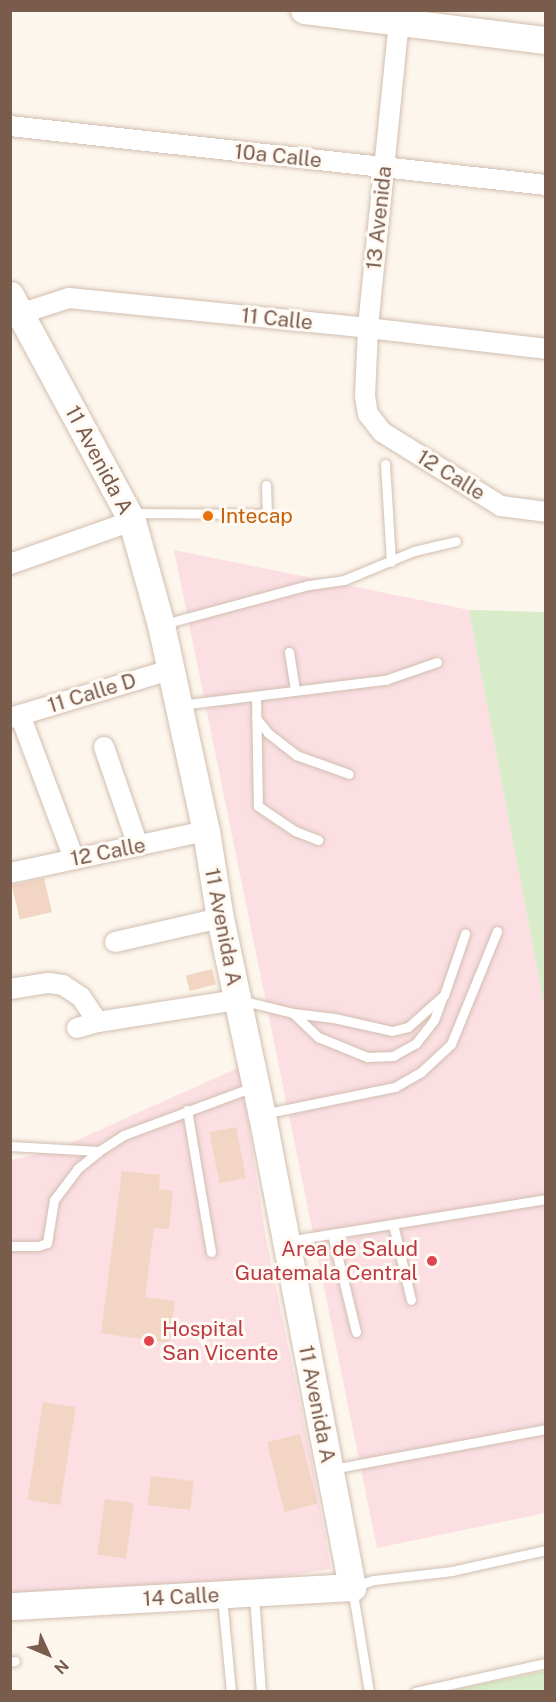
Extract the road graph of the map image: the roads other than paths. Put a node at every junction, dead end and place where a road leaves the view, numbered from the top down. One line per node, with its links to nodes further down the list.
1 (304, 10): 2 (street)
2 (399, 21): 3 (street); 5 (street, 13 Avenida)
3 (546, 40)
4 (10, 126): 5 (street, 10a Calle)
5 (384, 168): 6 (street, 10a Calle); 8 (street, 13 Avenida)
6 (546, 185)
7 (14, 308): 8 (street, 11 Calle); 14 (street, 11 Avenida A)
8 (368, 328): 9 (street, 11 Calle); 10 (street, 13 Avenida)
9 (546, 349)
10 (368, 414): 13 (street, 12 Calle)
11 (385, 464): 16 (lane)
12 (266, 485): 14 (lane)
13 (546, 512)
14 (130, 517): 17 (street); 18 (street, 11 Avenida A)
15 (456, 541): 16 (lane)
16 (391, 562): 18 (lane)
17 (11, 564)
18 (161, 625): 21 (street, 11 Avenida A)
19 (289, 652): 22 (lane)
20 (437, 662): 22 (lane)
21 (173, 669): 24 (street, 11 Avenida A); 25 (street, 11 Calle D)
22 (295, 689): 23 (lane)
23 (256, 696): 24 (lane); 26 (lane)
24 (180, 705): 29 (street, 11 Avenida A)
25 (15, 716): 32 (street)
26 (256, 718): 28 (lane); 30 (lane)
27 (104, 747): 31 (street)
28 (349, 774)
29 (206, 831): 31 (street, 12 Calle); 34 (street, 11 Avenida A)
30 (318, 840)
31 (138, 846): 32 (street, 12 Calle)
32 (74, 859): 33 (street, 12 Calle)
33 (10, 873)
34 (220, 918): 37 (street); 40 (street, 11 Avenida A)
35 (497, 931): 46 (lane)
36 (465, 934): 39 (lane)
37 (115, 942)
38 (10, 989): 42 (street)
39 (444, 994): 41 (lane); 41 (lane)
40 (237, 1000): 41 (lane); 42 (street); 44 (street, 11 Avenida A)
41 (293, 1013)
42 (98, 1022): 43 (street)
43 (77, 1028)
44 (256, 1086): 45 (lane); 46 (street, 11 Avenida A)
45 (188, 1110): 48 (lane); 54 (lane)
46 (262, 1115): 52 (street, 11 Avenida A)
47 (10, 1146): 48 (lane)
48 (99, 1151): 53 (lane)
49 (546, 1199): 50 (lane)
50 (393, 1224): 51 (lane); 55 (lane)
51 (332, 1234): 52 (lane); 56 (lane)
52 (286, 1241): 58 (street, 11 Avenida A)
53 (10, 1246)
54 (211, 1252)
55 (411, 1300)
56 (356, 1332)
57 (546, 1429): 58 (lane)
58 (329, 1469): 60 (street, 11 Avenida A)
59 (546, 1550): 60 (lane)
60 (352, 1587): 61 (street, 14 Calle); 67 (lane)
61 (254, 1593): 62 (street, 14 Calle); 66 (lane)
62 (221, 1595): 63 (street, 14 Calle); 65 (lane)
63 (10, 1605)
64 (546, 1663): 68 (lane)
65 (231, 1692)
66 (261, 1692)
67 (369, 1692)
68 (415, 1692)

